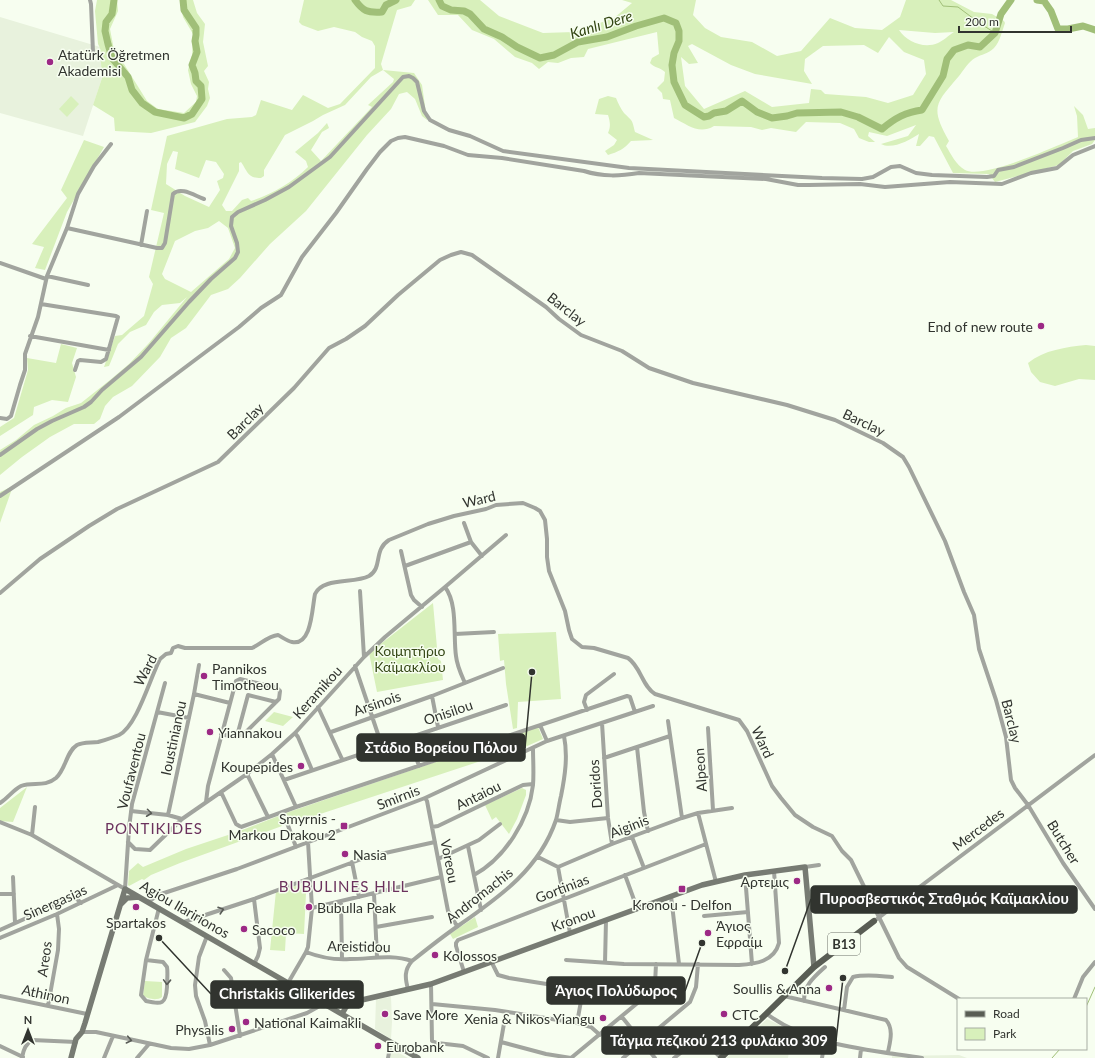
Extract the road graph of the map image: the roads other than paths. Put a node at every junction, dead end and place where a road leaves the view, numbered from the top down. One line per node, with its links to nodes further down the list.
1 (90, 0): 2 (street)
2 (93, 52)
3 (1095, 138): 18 (street)
4 (111, 144): 8 (street)
5 (1095, 146): 19 (street)
6 (204, 199): 9 (street)
7 (147, 211): 9 (street)
8 (67, 228): 9 (street); 11 (street)
9 (141, 245)
10 (0, 263): 11 (street)
11 (46, 277): 12 (street); 13 (street)
12 (88, 285)
13 (41, 304): 14 (street); 15 (street)
14 (30, 336): 15 (street); 17 (street)
15 (109, 350): 16 (street)
16 (75, 370)
17 (0, 418)
18 (0, 455)
19 (0, 496)
20 (464, 523): 22 (street)
21 (506, 535): 24 (street, Keramikou)
22 (471, 542): 24 (street); 25 (street)
23 (401, 550): 25 (street)
24 (482, 556): 26 (street, Keramikou)
25 (405, 566): 29 (street)
26 (445, 588): 29 (street, Keramikou); 31 (street)
27 (360, 591): 32 (street)
28 (0, 593): 80 (street, Barclay)
29 (422, 606): 32 (street, Keramikou)
30 (494, 632): 31 (street)
31 (455, 634): 38 (street)
32 (364, 656): 34 (street, Keramikou)
33 (199, 665): 39 (street, Ioustinianou)
34 (355, 666): 45 (street, Keramikou); 49 (street)
35 (503, 668): 38 (street, Arsinois)
36 (614, 674): 46 (street)
37 (165, 683): 47 (street, Voufaventou)
38 (465, 683): 40 (street, Arsinois)
39 (194, 694): 42 (street); 50 (street, Ioustinianou)
40 (432, 696): 49 (street, Arsinois); 54 (street)
41 (276, 702): 42 (street); 59 (street); 59 (street)
42 (230, 703): 58 (street)
43 (506, 705): 54 (street, Onisilou)
44 (653, 706): 48 (street, Smirnis)
45 (318, 707): 56 (street); 57 (street, Keramikou)
46 (587, 710): 48 (street); 53 (street)
47 (157, 712): 50 (street); 85 (street, Voufaventou)
48 (635, 712): 52 (street, Smirnis)
49 (372, 717): 56 (street, Arsinois); 64 (street)
50 (189, 718): 88 (street, Ioustinianou)
51 (668, 721): 61 (street)
52 (602, 723): 60 (street, Smirnis); 69 (street, Doridos)
53 (540, 725): 63 (street); 71 (street)
54 (438, 727): 62 (street, Onisilou)
55 (708, 728): 84 (street, Alpeon)
56 (330, 732): 70 (street)
57 (295, 733): 67 (street, Keramikou); 72 (street)
58 (221, 734): 59 (street); 78 (street)
59 (237, 736)
60 (564, 736): 63 (street, Smirnis); 93 (street, Andromachis)
61 (670, 736): 65 (street); 91 (street)
62 (410, 737): 64 (street, Onisilou); 71 (street)
63 (547, 741): 66 (street, Smirnis)
64 (382, 746): 70 (street, Onisilou)
65 (637, 747): 69 (street); 97 (street)
66 (533, 748): 75 (street); 77 (street, Smirnis)
67 (272, 754): 73 (street, Keramikou); 74 (street)
68 (1095, 755): 80 (street, Mercedes)
69 (604, 758): 90 (street, Doridos)
70 (342, 759): 72 (street, Onisilou)
71 (419, 766): 82 (street)
72 (312, 770): 74 (street, Onisilou)
73 (247, 774): 76 (street, Keramikou); 89 (street)
74 (284, 780): 82 (street)
75 (533, 784): 96 (street, Antaiou); 117 (street)
76 (221, 792): 78 (street, Keramikou); 89 (street)
77 (425, 798): 96 (street, Voreou); 101 (street, Smirnis)
78 (206, 802): 92 (street, Keramikou)
79 (0, 803): 150 (street, Ward)
80 (1028, 805): 141 (street, Butcher); 150 (street, Mercedes)
81 (35, 807): 98 (street)
82 (296, 807): 86 (street)
83 (732, 808): 84 (street, Aiginis)
84 (713, 810): 87 (street, Aiginis)
85 (131, 811): 88 (street, one-way to 88); 100 (street, Voufaventou)
86 (284, 812): 89 (street); 106 (street)
87 (698, 813): 91 (street, Aiginis); 104 (street)
88 (168, 816): 92 (street)
89 (268, 817)
90 (608, 818): 93 (street); 103 (street, Doridos)
91 (682, 818): 97 (street, Aiginis)
92 (182, 819): 107 (street, Keramikou)
93 (556, 820): 109 (street, Andromachis)
94 (0, 822): 98 (street, Agiou Ilaririonos)
95 (500, 824): 105 (street)
96 (432, 827): 102 (street, Voreou)
97 (648, 831): 99 (street, Aiginis)
98 (32, 835): 124 (street, Agiou Ilaririonos)
99 (632, 837): 103 (street, Aiginis); 115 (street)
100 (128, 842): 107 (street); 108 (street, Voufaventou)
101 (308, 842): 106 (street, Smirnis); 121 (street)
102 (435, 842): 110 (street, Voreou); 111 (street)
103 (612, 844): 113 (street, Aiginis)
104 (706, 844): 115 (street, Gortinias); 123 (street)
105 (468, 846): 110 (street); 117 (street)
106 (296, 847): 134 (street, Smirnis)
107 (137, 850): 108 (street, Keramikou)
108 (127, 856): 125 (street, Voufaventou)
109 (538, 856): 113 (street); 142 (street, Andromachis)
110 (438, 859): 122 (street, Voreou)
111 (352, 862): 121 (street); 131 (street)
112 (820, 865): 114 (street, Kronou)
113 (558, 867): 133 (street)
114 (805, 867): 116 (street, Kronou); 173 (street)
115 (644, 868): 118 (street, Gortinias)
116 (774, 871): 119 (street, Kronou); 172 (street)
117 (474, 875): 142 (street)
118 (625, 875): 133 (street, Gortinias); 140 (street)
119 (745, 875): 123 (street, Kronou); 144 (street)
120 (13, 877): 127 (street)
121 (311, 877): 132 (street); 139 (street)
122 (441, 877): 128 (street); 153 (street, Voreou)
123 (716, 882): 130 (street, Kronou)
124 (118, 884): 125 (street, Agiou Ilaririonos); 136 (street, Sinergasias)
125 (125, 889): 129 (street, Agiou Ilaririonos); 137 (street)
126 (0, 894): 127 (street)
127 (14, 894): 152 (street)
128 (374, 894): 131 (street); 154 (street)
129 (140, 896): 134 (street, Agiou Ilaririonos); 137 (street)
130 (671, 896): 140 (street, Kronou); 170 (street)
131 (359, 897): 135 (street)
132 (254, 899): 151 (street, one-way to 132); 168 (street)
133 (564, 899): 156 (street); 176 (street, Gortinias)
134 (148, 902): 138 (street, Agiou Ilaririonos)
135 (342, 902): 139 (street); 161 (street)
136 (81, 903): 143 (street); 145 (street, Sinergasias)
137 (120, 904): 193 (street)
138 (159, 908): 151 (street, Agiou Ilaririonos); 162 (street)
139 (312, 908): 159 (street)
140 (637, 908): 149 (street, Kronou)
141 (1095, 909)
142 (481, 910): 153 (street, Andromachis)
143 (40, 912): 148 (street); 152 (street)
144 (748, 912): 146 (street); 172 (street)
145 (57, 914): 148 (street, Sinergasias); 190 (street, Areos)
146 (704, 916)
147 (432, 917): 154 (street)
148 (46, 918): 158 (street, Sinergasias)
149 (606, 920): 156 (street, Kronou); 165 (street)
150 (876, 920): 173 (main road, B13); 185 (street)
151 (184, 922): 157 (street, Agiou Ilaririonos)
152 (16, 923): 155 (street)
153 (457, 926): 164 (street, Andromachis)
154 (376, 927): 160 (street)
155 (0, 930)
156 (570, 933): 167 (street, Kronou)
157 (208, 936): 168 (street, Agiou Ilaririonos); 208 (street)
158 (0, 938)
159 (306, 952): 161 (street, Areistidou); 178 (street)
160 (377, 957): 161 (street, Areistidou); 164 (street, Areistidou)
161 (342, 959)
162 (146, 960): 162 (street, one-way to 162)
163 (566, 960): 165 (street)
164 (412, 961): 181 (street)
165 (605, 962): 169 (street)
166 (1095, 962): 186 (street)
167 (492, 963): 176 (street, Kronou); 182 (street)
168 (254, 964): 178 (street, Agiou Ilaririonos)
169 (656, 964): 170 (street); 196 (street)
170 (678, 964): 171 (street)
171 (698, 964): 172 (street); 206 (street)
172 (752, 964)
173 (814, 967): 184 (main road, B13)
174 (826, 967): 187 (street)
175 (224, 970): 201 (street)
176 (464, 972): 179 (street, Kronou)
177 (892, 977): 191 (street)
178 (288, 983): 188 (street, Agiou Ilaririonos)
179 (431, 984): 181 (street, Kronou); 189 (street)
180 (616, 988): 182 (street)
181 (408, 989): 194 (street, Kronou)
182 (583, 990): 197 (street)
183 (0, 996): 190 (street, Athinon)
184 (784, 996): 187 (street); 195 (main road, B13)
185 (957, 998)
186 (1074, 998)
187 (804, 1001): 191 (street)
188 (323, 1003): 194 (street, Agiou Ilaririonos); 201 (street)
189 (432, 1004): 192 (street); 218 (street)
190 (48, 1006): 193 (street, Athinon)
191 (844, 1010): 211 (street)
192 (506, 1012): 197 (street); 205 (street)
193 (87, 1014): 198 (street)
194 (342, 1014): 204 (street, Agiou Ilaririonos)
195 (767, 1014): 202 (street); 224 (main road, B13)
196 (622, 1017): 199 (street); 206 (street)
197 (576, 1023): 199 (street)
198 (82, 1032): 200 (street); 203 (street)
199 (600, 1035): 220 (street)
200 (113, 1036): 207 (street, one-way to 207); 214 (street)
201 (240, 1036): 208 (street)
202 (825, 1040): 210 (street); 225 (street)
203 (76, 1042): 212 (street); 213 (street)
204 (391, 1042): 216 (street); 217 (street, Agiou Ilaririonos)
205 (501, 1042): 219 (street); 220 (street)
206 (642, 1042): 221 (street); 222 (street)
207 (149, 1044): 208 (street); 215 (street)
208 (210, 1045)
209 (0, 1046): 212 (street)
210 (861, 1049): 211 (street); 226 (street)
211 (888, 1052): 227 (street)
212 (23, 1058)
213 (71, 1058)
214 (104, 1058)
215 (137, 1058)
216 (388, 1058)
217 (418, 1058)
218 (488, 1058)
219 (498, 1058)
220 (571, 1058)
221 (623, 1058)
222 (655, 1058)
223 (674, 1058): 224 (street)
224 (721, 1058)
225 (822, 1058)
226 (860, 1058)
227 (922, 1058)

